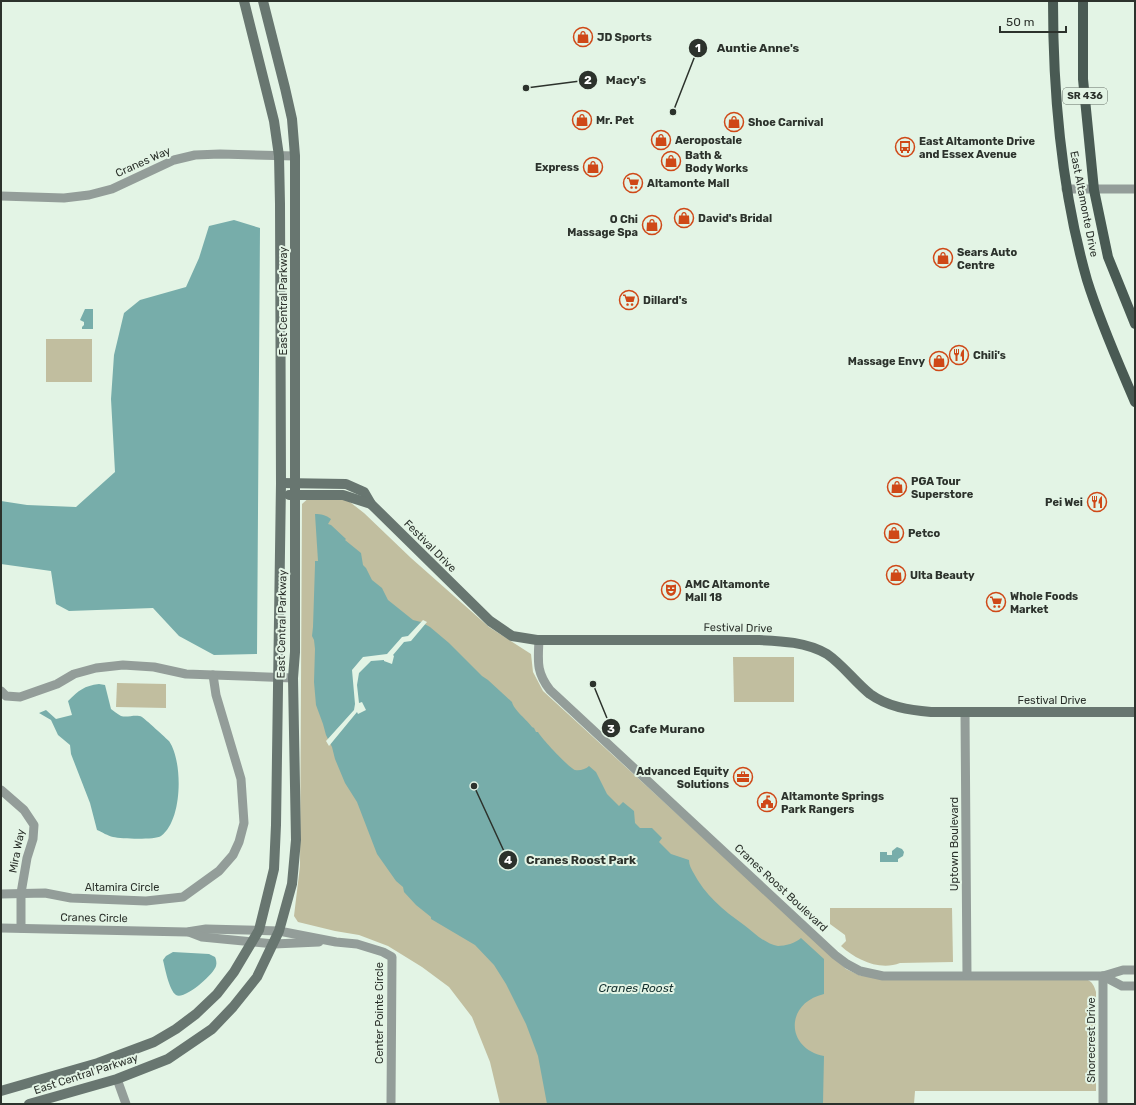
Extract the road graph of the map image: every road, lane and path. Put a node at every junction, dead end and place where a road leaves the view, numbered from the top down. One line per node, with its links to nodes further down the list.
1 (244, 1): 5 (main road, East Central Parkway)
2 (263, 1): 6 (main road, East Central Parkway)
3 (1053, 1): 7 (main road, East Altamonte Drive / SR 436)
4 (1083, 1): 9 (main road, SR 436)
5 (279, 156): 6 (street, Cranes Way); 10 (street, Cranes Way); 13 (main road, East Central Parkway)
6 (295, 156): 14 (main road, East Central Parkway)
7 (1066, 189): 9 (street); 12 (main road, East Altamonte Drive / SR 436)
8 (1135, 189): 9 (street)
9 (1094, 190): 11 (main road, East Altamonte Drive / SR 436)
10 (1, 196)
11 (1135, 324)
12 (1135, 402)
13 (280, 483): 14 (main road, Festival Drive); 15 (main road, East Central Parkway)
14 (295, 483): 16 (main road, East Central Parkway); 17 (main road, Festival Drive)
15 (280, 495): 16 (main road, Festival Drive); 20 (main road, East Central Parkway)
16 (295, 495): 17 (main road, Festival Drive); 21 (main road, East Central Parkway)
17 (371, 504): 18 (main road, Festival Drive)
18 (539, 640): 23 (main road, Festival Drive); 37 (street, Cranes Roost Boulevard)
19 (213, 675): 20 (street); 22 (street); 26 (street, Altamira Circle)
20 (278, 677): 21 (street); 30 (main road, East Central Parkway)
21 (293, 678): 31 (main road, East Central Parkway)
22 (1, 691)
23 (965, 712): 24 (main road, Festival Drive); 37 (street, Uptown Boulevard)
24 (1135, 712)
25 (1, 790): 26 (street, Mira Way)
26 (21, 893): 27 (street, Altamira Circle); 29 (street, Mira Way)
27 (1, 894)
28 (1, 928): 29 (street, Cranes Circle)
29 (22, 928): 32 (street, Cranes Circle)
30 (259, 930): 31 (street, Cranes Circle); 32 (street, Cranes Circle); 33 (main road, East Central Parkway)
31 (279, 931): 34 (street, Center Pointe Circle); 35 (main road, East Central Parkway)
32 (187, 932): 33 (street, Cranes Circle)
33 (252, 942): 35 (street, Cranes Circle); 41 (main road, East Central Parkway)
34 (336, 942): 35 (street, Center Pointe Circle); 44 (street, Center Pointe Circle)
35 (274, 944): 40 (main road, East Central Parkway)
36 (1135, 970): 38 (street, Cranes Roost Boulevard)
37 (967, 975): 38 (street, Cranes Roost Boulevard)
38 (1103, 976): 39 (street, Cranes Roost Boulevard); 45 (street, Shorecrest Drive)
39 (1135, 986)
40 (116, 1079): 42 (main road, East Central Parkway); 43 (street)
41 (1, 1091)
42 (29, 1104)
43 (126, 1104)
44 (391, 1104)
45 (1103, 1104)

